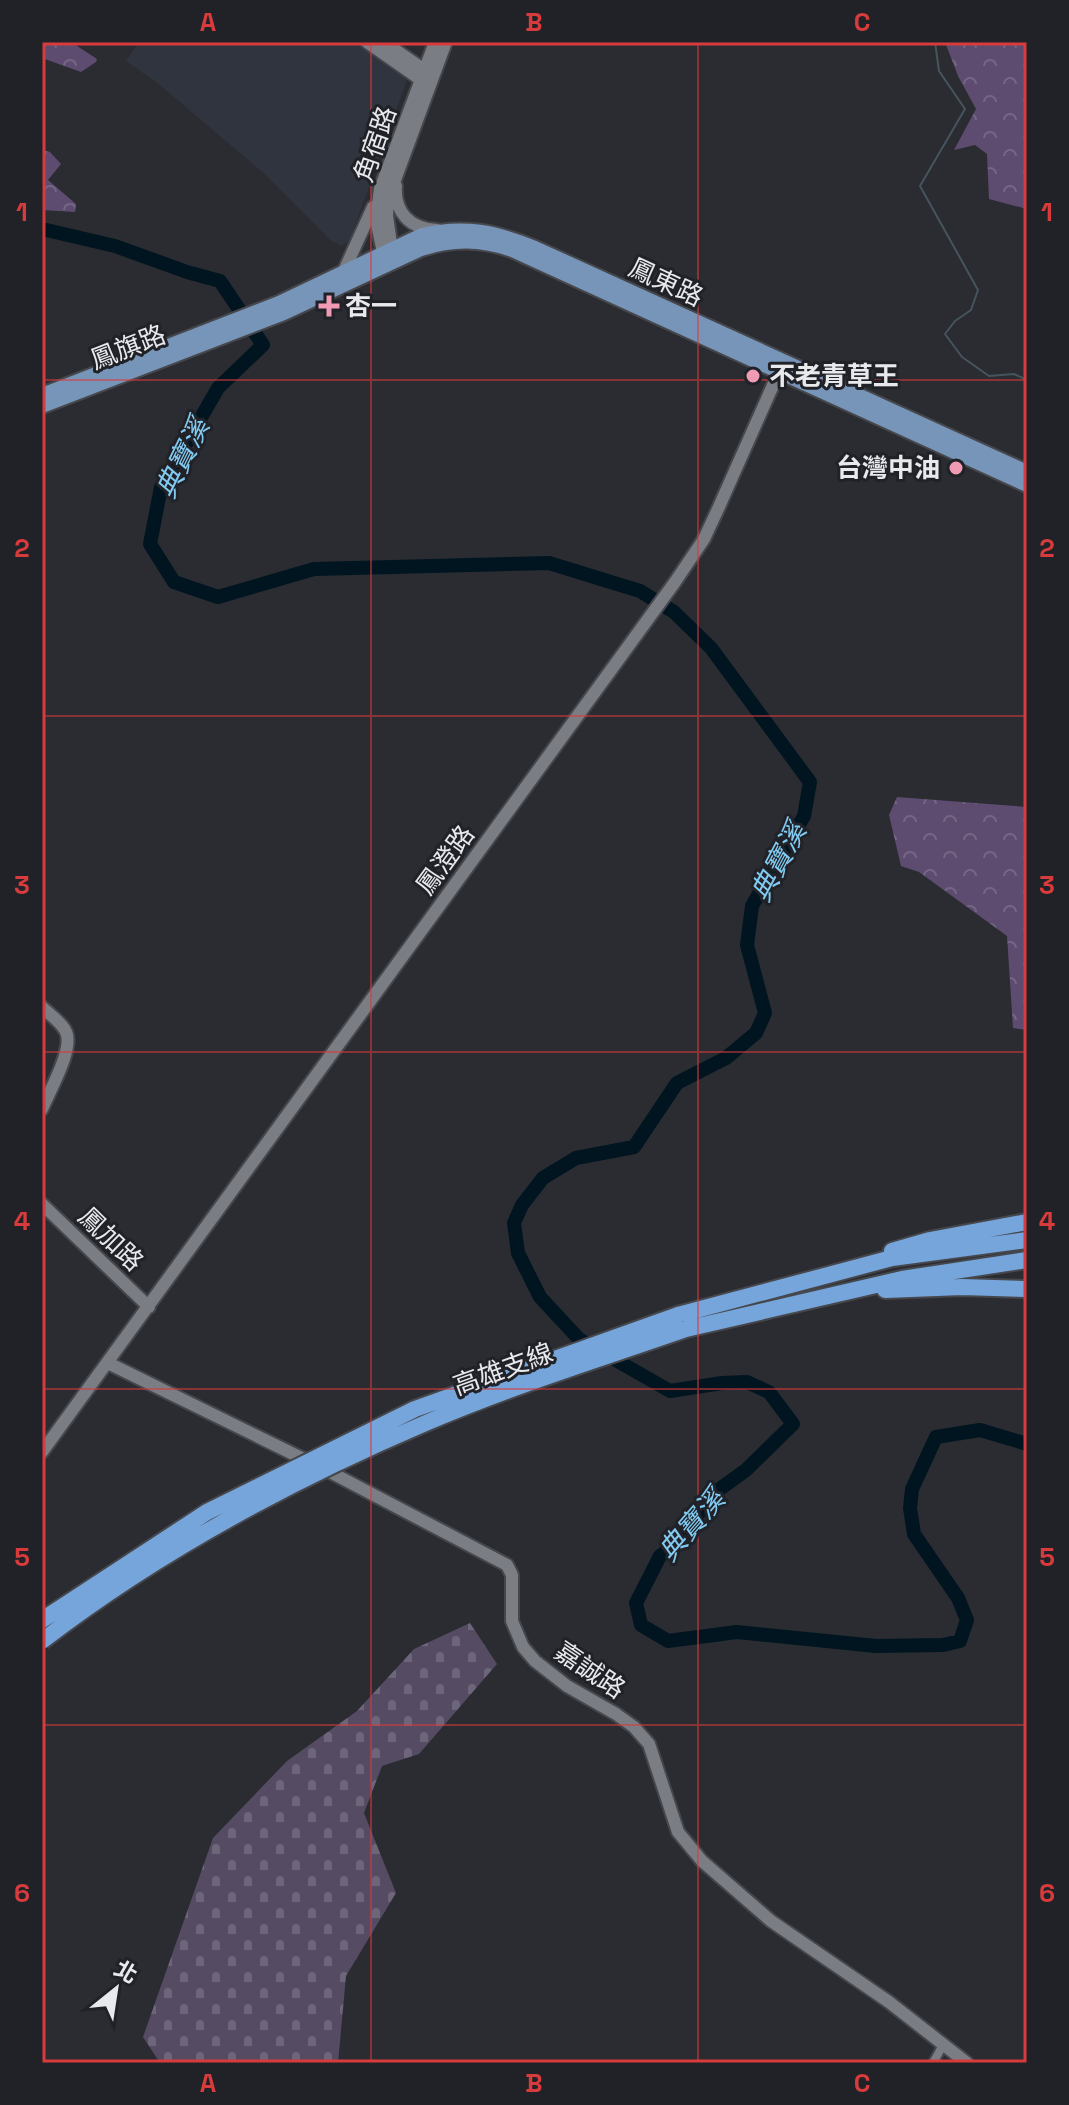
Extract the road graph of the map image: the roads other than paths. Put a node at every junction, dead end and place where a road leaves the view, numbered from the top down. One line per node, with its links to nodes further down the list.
1 (367, 42): 5 (street)
2 (384, 42): 5 (street)
3 (435, 42): 5 (street, 角宿路)
4 (446, 42): 5 (street, 角宿路)
5 (427, 78): 6 (street, 角宿路); 7 (street, 角宿路)
6 (398, 170): 8 (street); 9 (street, 角宿路)
7 (380, 189): 9 (street, 角宿路); 10 (street)
8 (442, 230): 9 (main road, 鳳東路); 13 (main road, 鳳東路)
9 (389, 257): 10 (main road, 鳳東路); 11 (main road, 鳳東路); 13 (main road, 鳳東路)
10 (343, 273): 11 (main road, 鳳東路)
11 (281, 308): 12 (main road)
12 (230, 328): 14 (main road, 鳳旗路); 15 (main road, 鳳旗路)
13 (781, 367): 16 (main road, 鳳東路); 28 (street, 鳳澄路)
14 (42, 395)
15 (42, 406)
16 (995, 464): 17 (main road, 鳳東路); 18 (main road, 鳳東路)
17 (1027, 472)
18 (1027, 485)
19 (42, 1007): 20 (street)
20 (42, 1109)
21 (42, 1204): 28 (street, 鳳加路)
22 (1027, 1222): 27 (highway)
23 (1027, 1240): 27 (highway, 高雄支線)
24 (1027, 1260): 26 (highway, 高雄支線)
25 (1027, 1289): 26 (highway)
26 (843, 1292): 29 (highway, 高雄支線)
27 (753, 1295): 29 (highway, 高雄支線)
28 (149, 1307): 30 (street, 鳳澄路)
29 (682, 1322): 32 (highway, 高雄支線, bridge); 33 (highway, 高雄支線, bridge)
30 (108, 1363): 31 (street, 鳳澄路); 34 (street, 嘉誠路)
31 (42, 1452)
32 (42, 1620)
33 (42, 1641)
34 (943, 2045): 35 (street); 36 (street, 嘉誠路)
35 (933, 2063)
36 (967, 2063)

